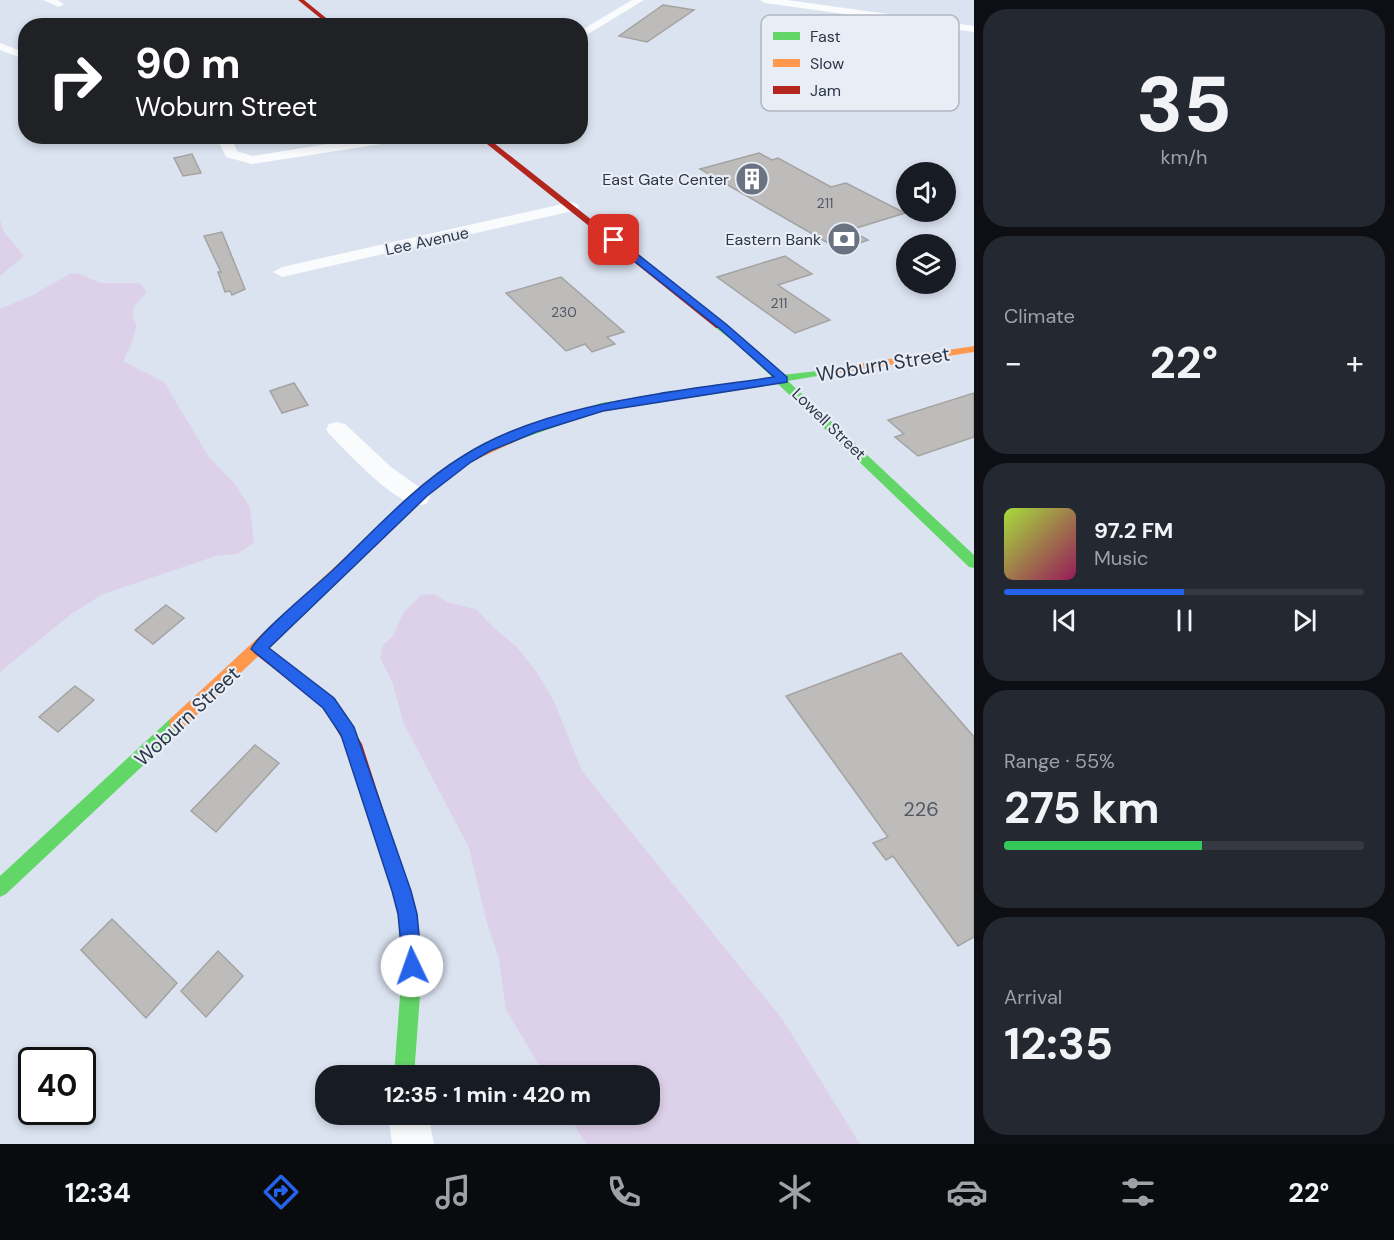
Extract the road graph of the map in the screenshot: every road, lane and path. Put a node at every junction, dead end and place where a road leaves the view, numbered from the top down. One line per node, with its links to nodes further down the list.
1 (48, 0): 5 (street)
2 (301, 0): 7 (main road)
3 (639, 0): 10 (street)
4 (765, 0): 6 (street)
5 (59, 4)
6 (873, 15)
7 (324, 18)
8 (959, 27): 9 (street)
9 (974, 29)
10 (588, 31)
11 (0, 46): 12 (street)
12 (18, 54)
13 (227, 144): 14 (street)
14 (356, 144)
15 (490, 144): 16 (main road, Lowell Street)
16 (571, 207): 17 (street, Lee Avenue); 19 (main road, Lowell Street)
17 (282, 272)
18 (974, 350): 19 (main road, Woburn Street)
19 (783, 379): 21 (main road, Woburn Street); 22 (main road, Lowell Street)
20 (337, 429): 21 (street)
21 (418, 498): 23 (main road, Woburn Street)
22 (974, 563)
23 (259, 649): 24 (main road, Woburn Street); 25 (main road)
24 (0, 888)
25 (405, 1065)
26 (410, 1125): 27 (street)
27 (413, 1144)

